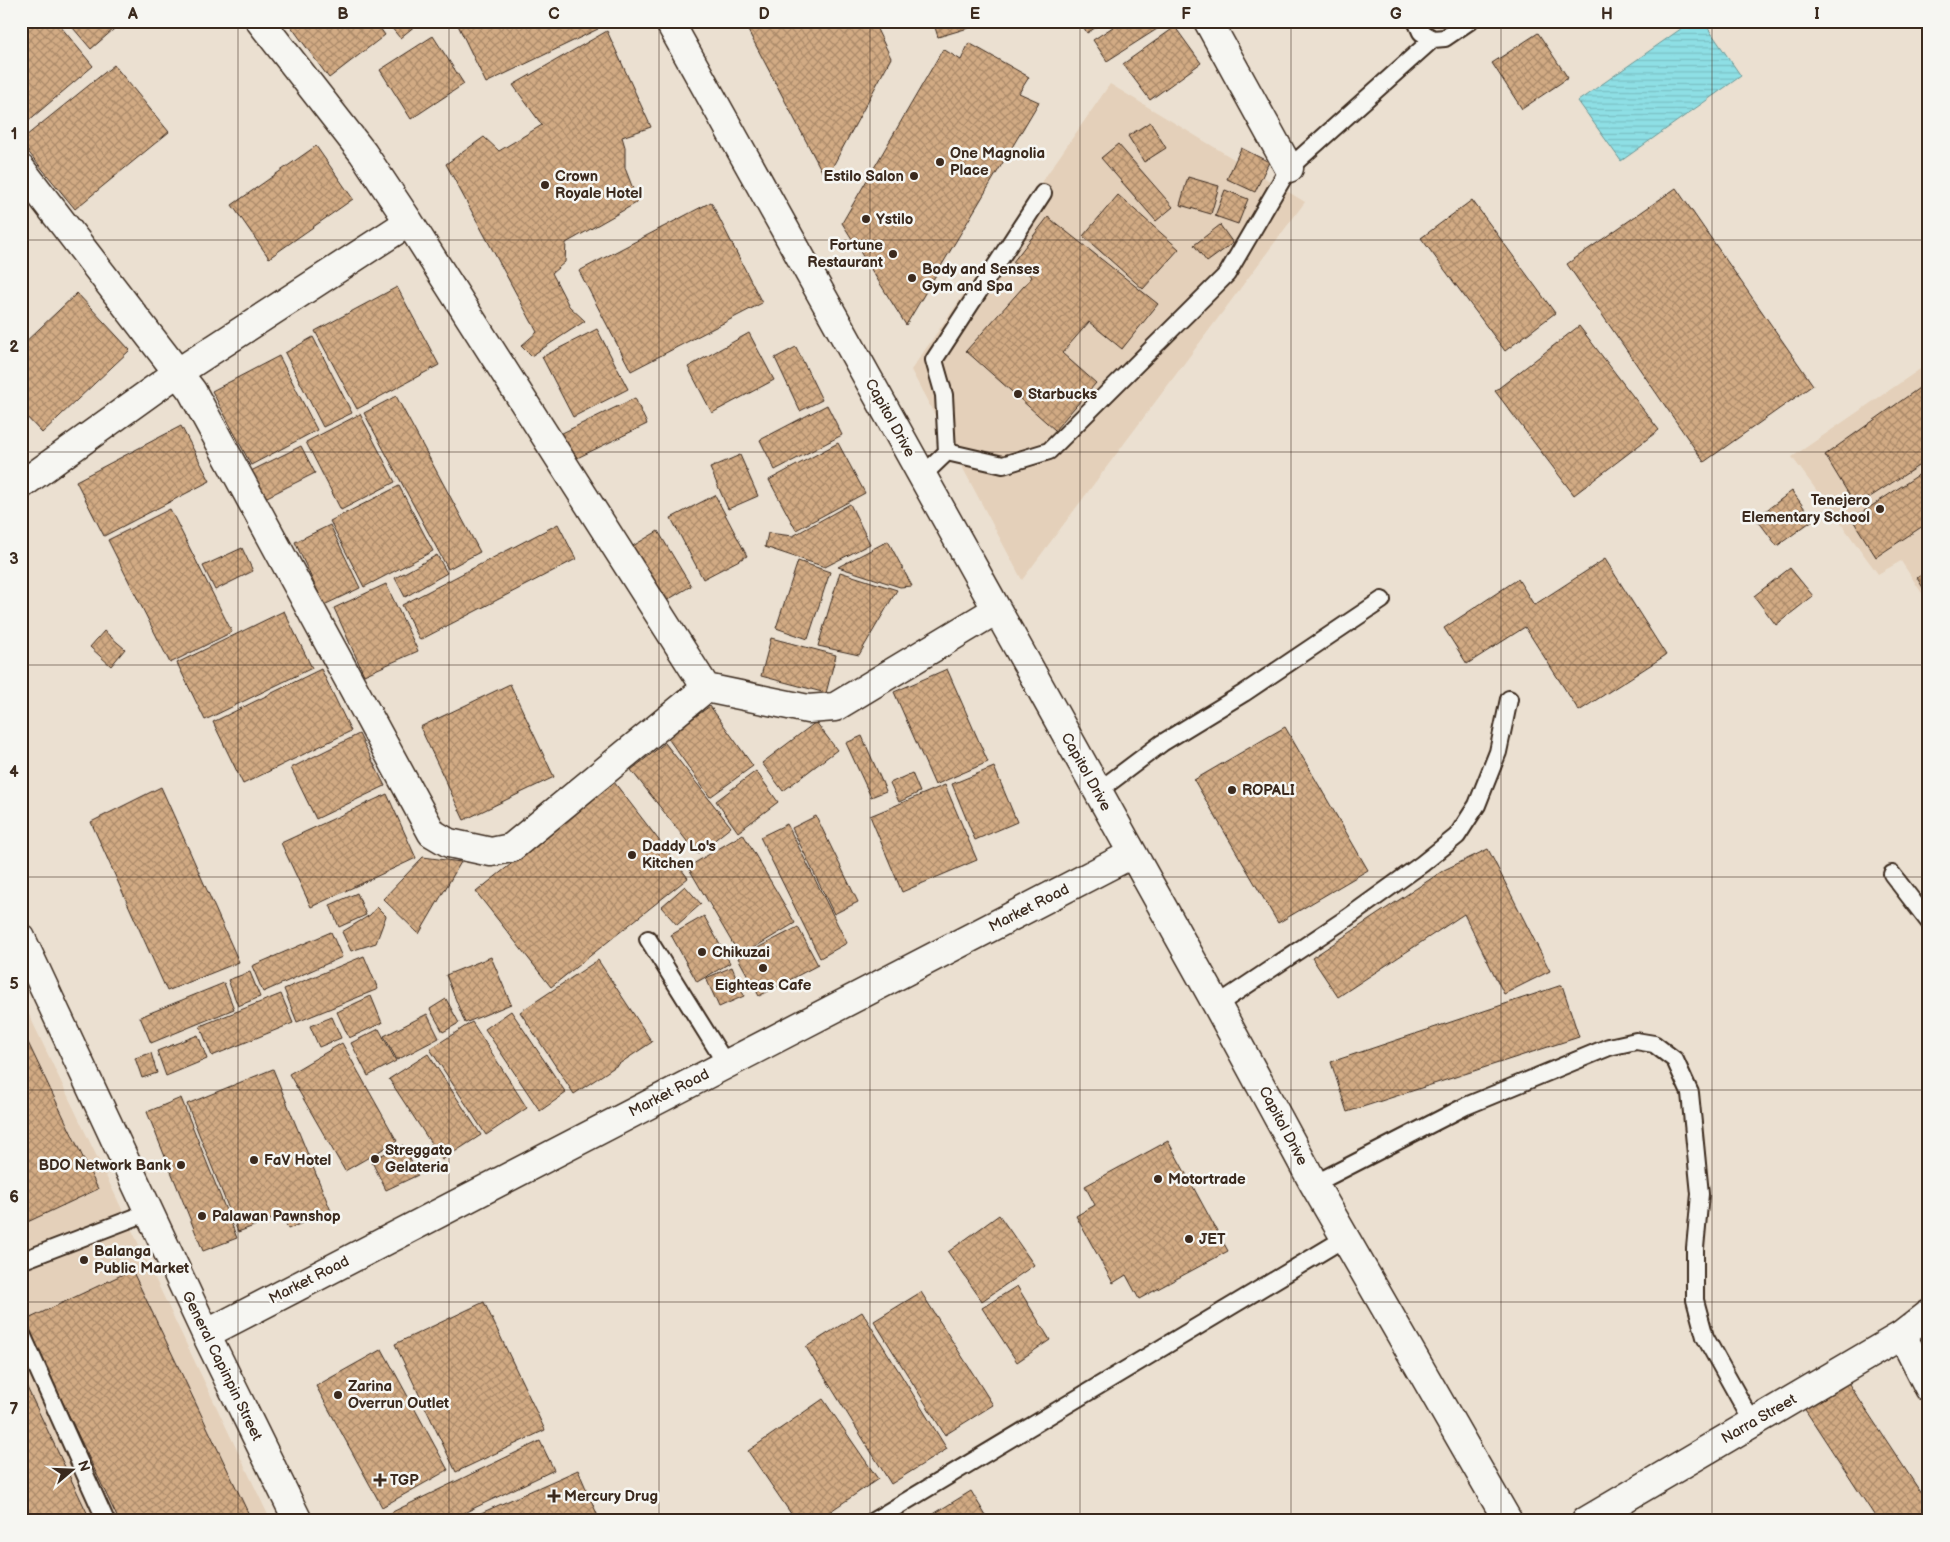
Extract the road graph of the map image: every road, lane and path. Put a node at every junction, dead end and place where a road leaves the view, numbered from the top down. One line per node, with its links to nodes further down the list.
1 (260, 21): 10 (street)
2 (669, 21): 13 (street, Capitol Drive)
3 (1208, 21): 7 (street)
4 (1416, 21): 6 (lane)
5 (1470, 21): 6 (lane)
6 (1433, 39): 7 (lane)
7 (1288, 168): 12 (lane)
8 (21, 169): 11 (street)
9 (1043, 193): 12 (lane)
10 (409, 222): 11 (street); 17 (street)
11 (177, 373): 14 (street); 17 (street)
12 (947, 452): 13 (lane)
13 (922, 476): 16 (street, Capitol Drive)
14 (21, 485)
15 (1382, 600): 19 (lane)
16 (996, 610): 17 (street); 19 (street, Capitol Drive)
17 (706, 688)
18 (1509, 699): 25 (lane)
19 (1098, 792): 20 (street, Capitol Drive)
20 (1132, 854): 25 (street, Capitol Drive); 26 (street, Market Road)
21 (1892, 874): 22 (lane)
22 (1929, 922)
23 (21, 938): 28 (street, General Capinpin Street)
24 (648, 939): 26 (lane)
25 (1217, 1004): 27 (street, Capitol Drive)
26 (726, 1064): 33 (street, Market Road)
27 (1314, 1184): 29 (street, Capitol Drive); 36 (lane)
28 (149, 1212): 30 (lane); 33 (street, General Capinpin Street)
29 (1345, 1238): 39 (lane); 40 (street, Capitol Drive)
30 (21, 1261)
31 (1929, 1314): 34 (street, Narra Street)
32 (21, 1332): 37 (lane)
33 (206, 1334): 38 (street, General Capinpin Street)
34 (1902, 1335): 35 (street); 36 (street, Narra Street)
35 (1929, 1388)
36 (1753, 1423): 41 (street, Narra Street)
37 (106, 1521)
38 (298, 1521)
39 (873, 1521)
40 (1508, 1521)
41 (1586, 1521)

